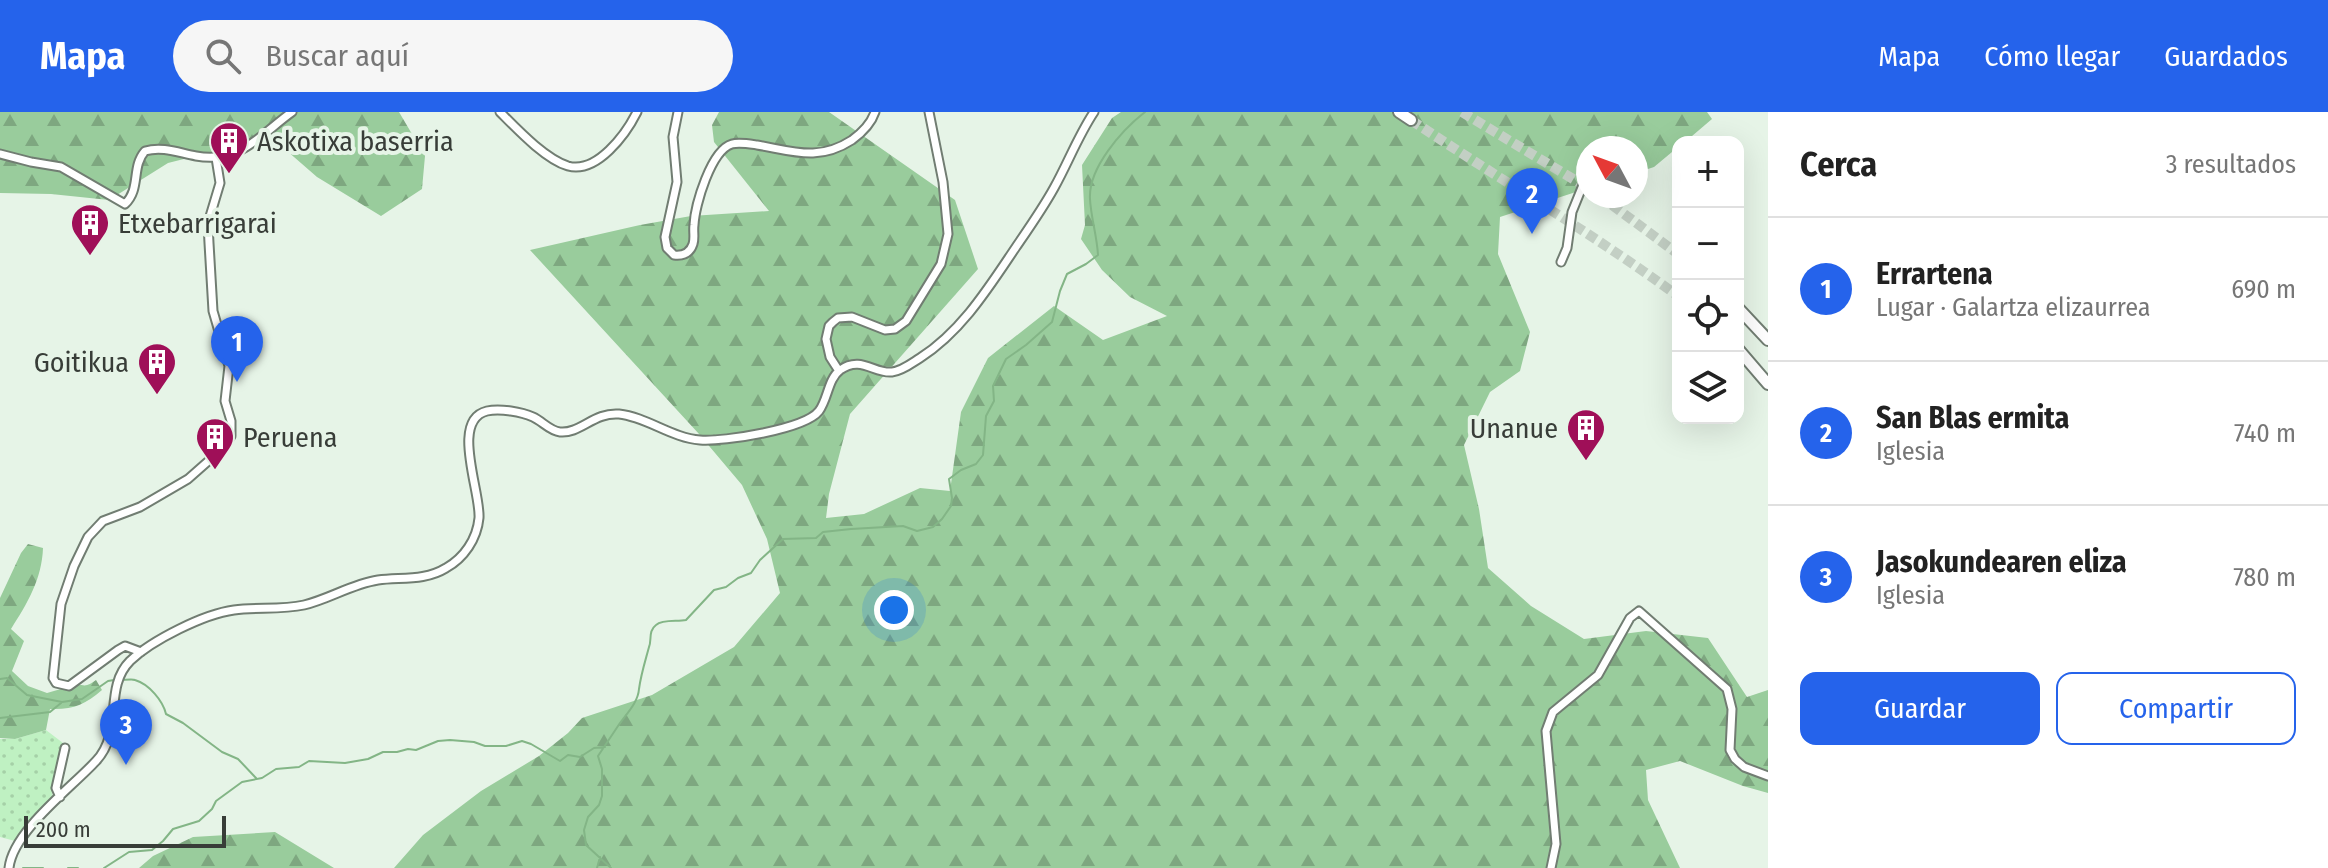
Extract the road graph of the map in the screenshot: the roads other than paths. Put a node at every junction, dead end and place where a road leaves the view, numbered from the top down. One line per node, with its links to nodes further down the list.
1 (292, 112): 11 (street)
2 (500, 112): 3 (street)
3 (637, 112)
4 (678, 112): 5 (street)
5 (875, 112)
6 (929, 112): 17 (street)
7 (1094, 112): 17 (street)
8 (1399, 112): 9 (highway)
9 (1411, 120)
10 (0, 154): 11 (street)
11 (216, 158): 19 (street)
12 (1576, 202): 13 (street)
13 (1561, 262)
14 (1744, 314): 15 (highway)
15 (1768, 340)
16 (1741, 352): 18 (highway)
17 (839, 371): 19 (street)
18 (1768, 384)
19 (141, 652): 22 (street)
20 (65, 748): 22 (street)
21 (1768, 776): 24 (street)
22 (60, 797): 23 (street)
23 (9, 868)
24 (1551, 868)

